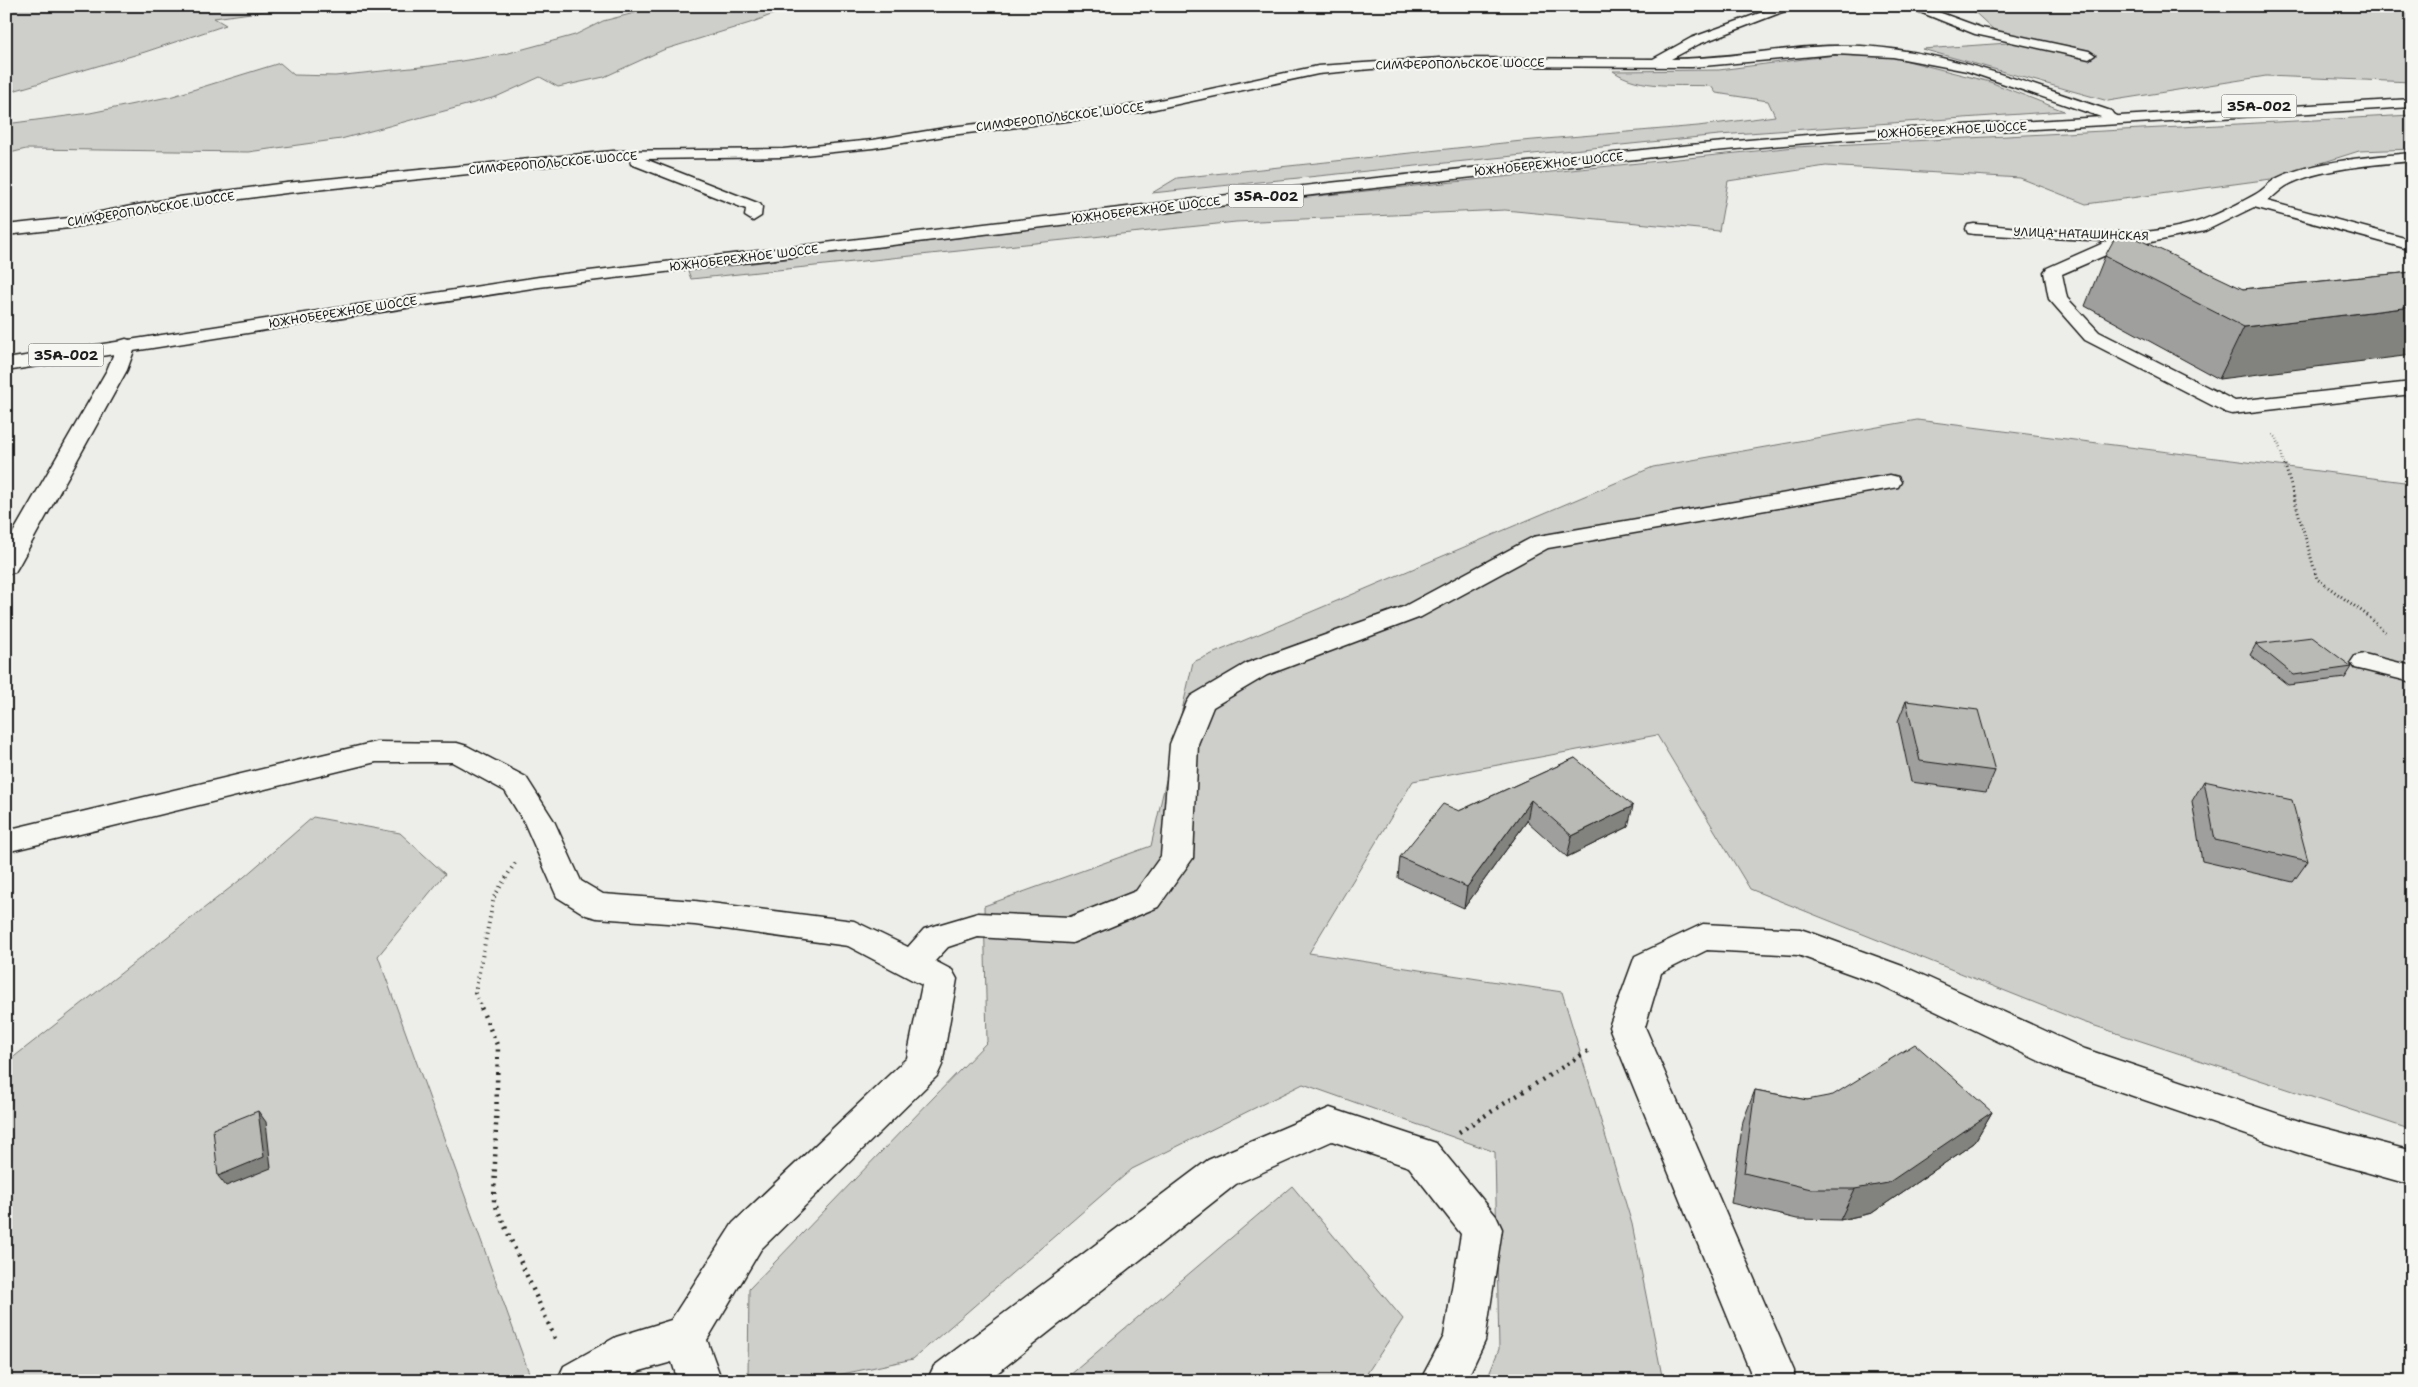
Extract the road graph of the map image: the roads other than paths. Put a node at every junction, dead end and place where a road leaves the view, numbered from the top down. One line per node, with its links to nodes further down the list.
1 (1792, 6): 4 (main road)
2 (1912, 6): 3 (main road)
3 (2089, 55)
4 (1654, 63): 7 (main road, СИМФЕРОПОЛЬСКОЕ ШОССЕ); 8 (main road, СИМФЕРОПОЛЬСКОЕ ШОССЕ)
5 (2412, 96): 7 (main road, ЮЖНОБЕРЕЖНОЕ ШОССЕ / 35А-002)
6 (2412, 103): 7 (main road, ЮЖНОБЕРЕЖНОЕ ШОССЕ / 35А-002)
7 (2111, 117): 16 (main road, ЮЖНОБЕРЕЖНОЕ ШОССЕ / 35А-002); 17 (main road, ЮЖНОБЕРЕЖНОЕ ШОССЕ / 35А-002)
8 (613, 155): 11 (main road); 13 (main road, СИМФЕРОПОЛЬСКОЕ ШОССЕ)
9 (2412, 157): 10 (main road, УЛИЦА НАТАШИНСКАЯ)
10 (2253, 202): 14 (main road, УЛИЦА НАТАШИНСКАЯ); 15 (main road)
11 (753, 216)
12 (1974, 229): 14 (main road, УЛИЦА НАТАШИНСКАЯ)
13 (6, 230)
14 (2146, 237): 19 (main road)
15 (2412, 245)
16 (260, 314): 17 (main road); 18 (main road, ЮЖНОБЕРЕЖНОЕ ШОССЕ / 35А-002)
17 (126, 345): 18 (main road); 18 (main road, 35А-002); 21 (main road)
18 (11, 357)
19 (2412, 388)
20 (1890, 482): 25 (main road)
21 (6, 567)
22 (2364, 662): 23 (main road)
23 (2412, 674)
24 (6, 841): 25 (main road)
25 (912, 964): 27 (main road)
26 (2412, 1168): 32 (main road)
27 (685, 1337): 28 (main road); 29 (main road)
28 (579, 1381)
29 (700, 1381)
30 (949, 1381): 31 (main road)
31 (1442, 1381)
32 (1772, 1381)

